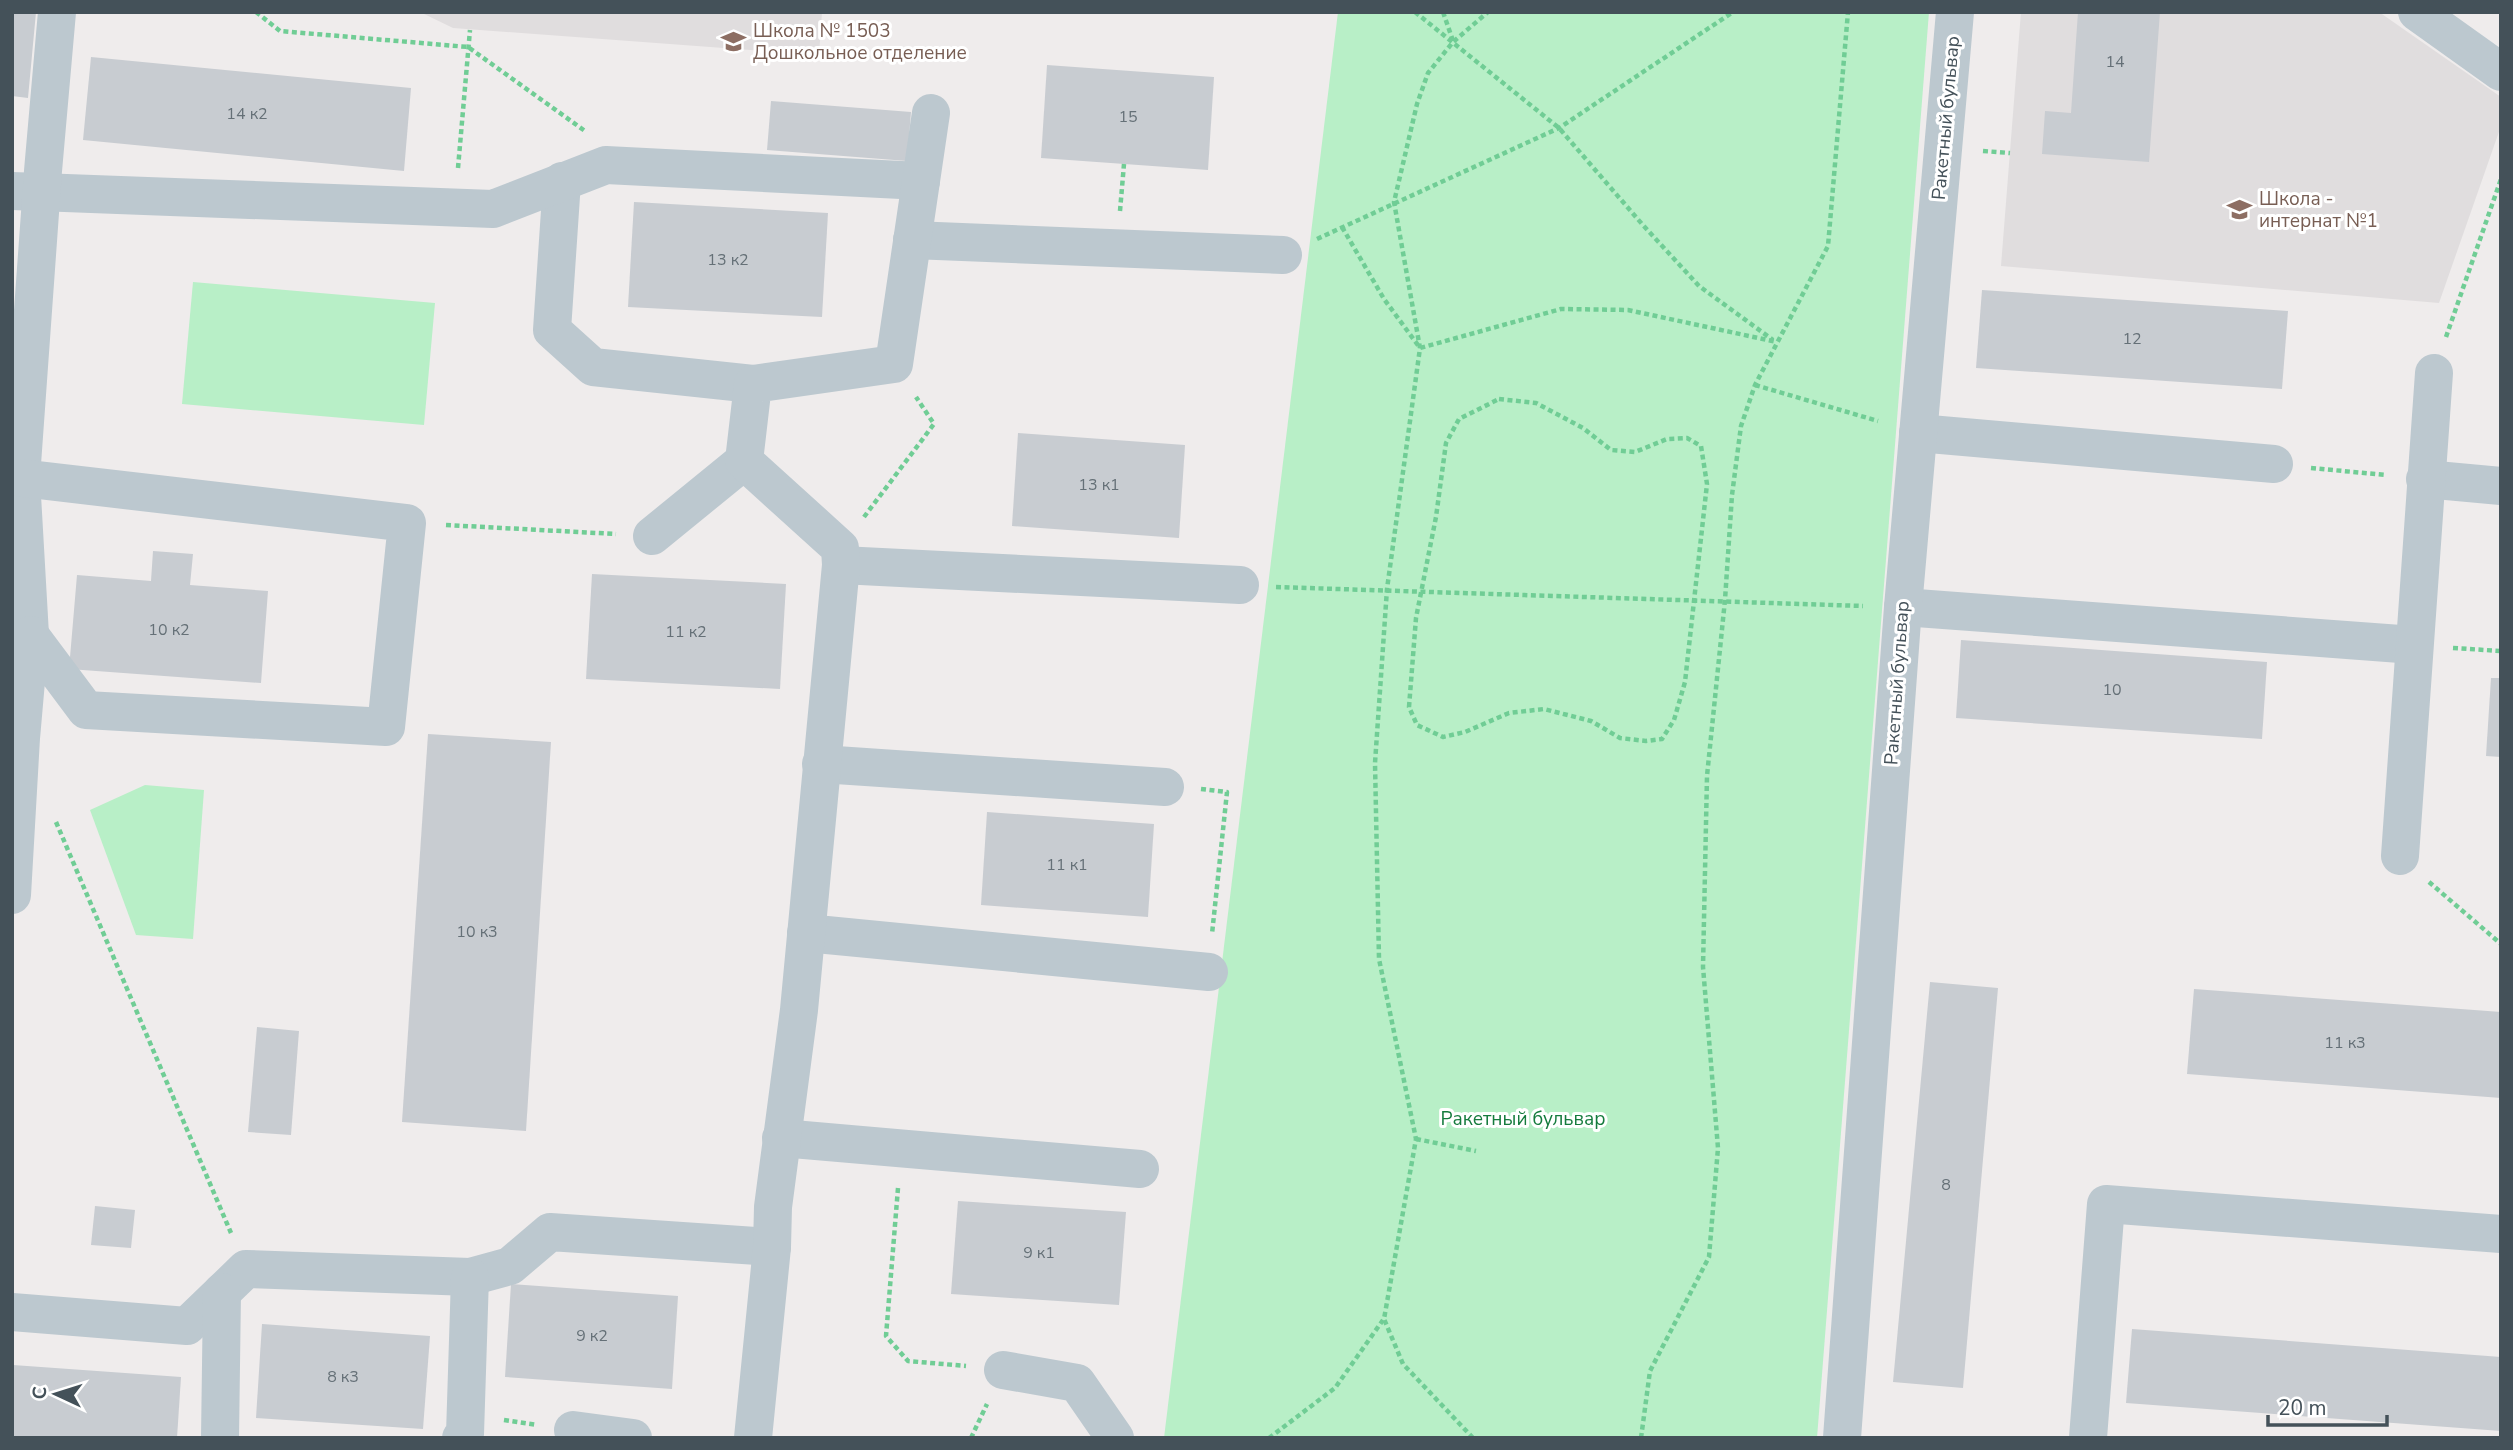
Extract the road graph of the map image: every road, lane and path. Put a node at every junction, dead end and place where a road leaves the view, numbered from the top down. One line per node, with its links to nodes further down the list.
1 (57, 12): 22 (street)
2 (256, 12): 12 (path)
3 (1415, 12): 11 (path)
4 (1443, 12): 11 (path)
5 (1488, 12): 11 (path)
6 (1733, 12): 15 (path)
7 (1848, 12): 28 (path)
8 (1955, 12): 35 (street, Ракетный бульвар)
9 (2417, 12): 13 (street)
10 (470, 30): 12 (path)
11 (1453, 42): 15 (path); 23 (path)
12 (468, 47): 18 (path); 24 (path)
13 (2501, 72)
14 (931, 113): 21 (street)
15 (1559, 128): 23 (path); 28 (path)
16 (1982, 150): 17 (path)
17 (2010, 153)
18 (634, 167): 20 (street); 21 (street)
19 (2501, 179): 31 (path)
20 (562, 181): 24 (street); 32 (street)
21 (921, 181): 26 (street)
22 (27, 192): 24 (street); 38 (street)
23 (1394, 202): 25 (path); 29 (path)
24 (454, 207)
25 (1342, 227): 27 (path); 29 (path)
26 (912, 240): 27 (street); 30 (street)
27 (1283, 255)
28 (1777, 342): 29 (path); 33 (path)
29 (1420, 348): 45 (path)
30 (894, 364): 32 (street); 43 (path)
31 (2434, 373): 39 (street)
32 (753, 384): 36 (street)
33 (1755, 385): 34 (path); 47 (path)
34 (1878, 421)
35 (1918, 433): 37 (street); 50 (street, Ракетный бульвар)
36 (744, 461): 42 (street); 43 (street)
37 (2274, 464): 39 (path)
38 (21, 478): 41 (street); 51 (street)
39 (2425, 479): 40 (street); 52 (street)
40 (2501, 486)
41 (407, 523): 42 (path); 51 (street)
42 (652, 536)
43 (840, 557): 44 (street); 53 (street)
44 (1240, 585): 45 (path)
45 (1387, 589): 46 (path); 62 (path)
46 (1422, 590): 48 (path); 48 (path); 48 (path)
47 (1725, 600): 48 (path); 49 (path); 81 (path)
48 (1693, 601)
49 (1863, 606)
50 (1903, 607): 52 (street); 82 (street, Ракетный бульвар)
51 (21, 634): 57 (street)
52 (2414, 645): 56 (street)
53 (821, 764): 54 (street); 58 (street)
54 (1165, 786): 60 (path)
55 (53, 814): 69 (path)
56 (2400, 856): 59 (path)
57 (12, 895)
58 (806, 933): 60 (street); 61 (street)
59 (2501, 944)
60 (1209, 972)
61 (781, 1138): 63 (street); 67 (street)
62 (1416, 1139): 64 (path); 71 (path)
63 (901, 1149): 65 (street); 72 (path)
64 (1476, 1151)
65 (1140, 1169)
66 (2501, 1234): 83 (street)
67 (772, 1247): 68 (street); 77 (street)
68 (470, 1277): 69 (street); 73 (street)
69 (234, 1281): 70 (street); 75 (street)
70 (12, 1312)
71 (1384, 1319): 79 (path); 80 (path)
72 (1003, 1370): 78 (street)
73 (463, 1426): 74 (path)
74 (573, 1430): 76 (street)
75 (219, 1438)
76 (633, 1438)
77 (753, 1438)
78 (1115, 1438)
79 (1269, 1438)
80 (1473, 1438)
81 (1641, 1438)
82 (1842, 1438)
83 (2088, 1438)

